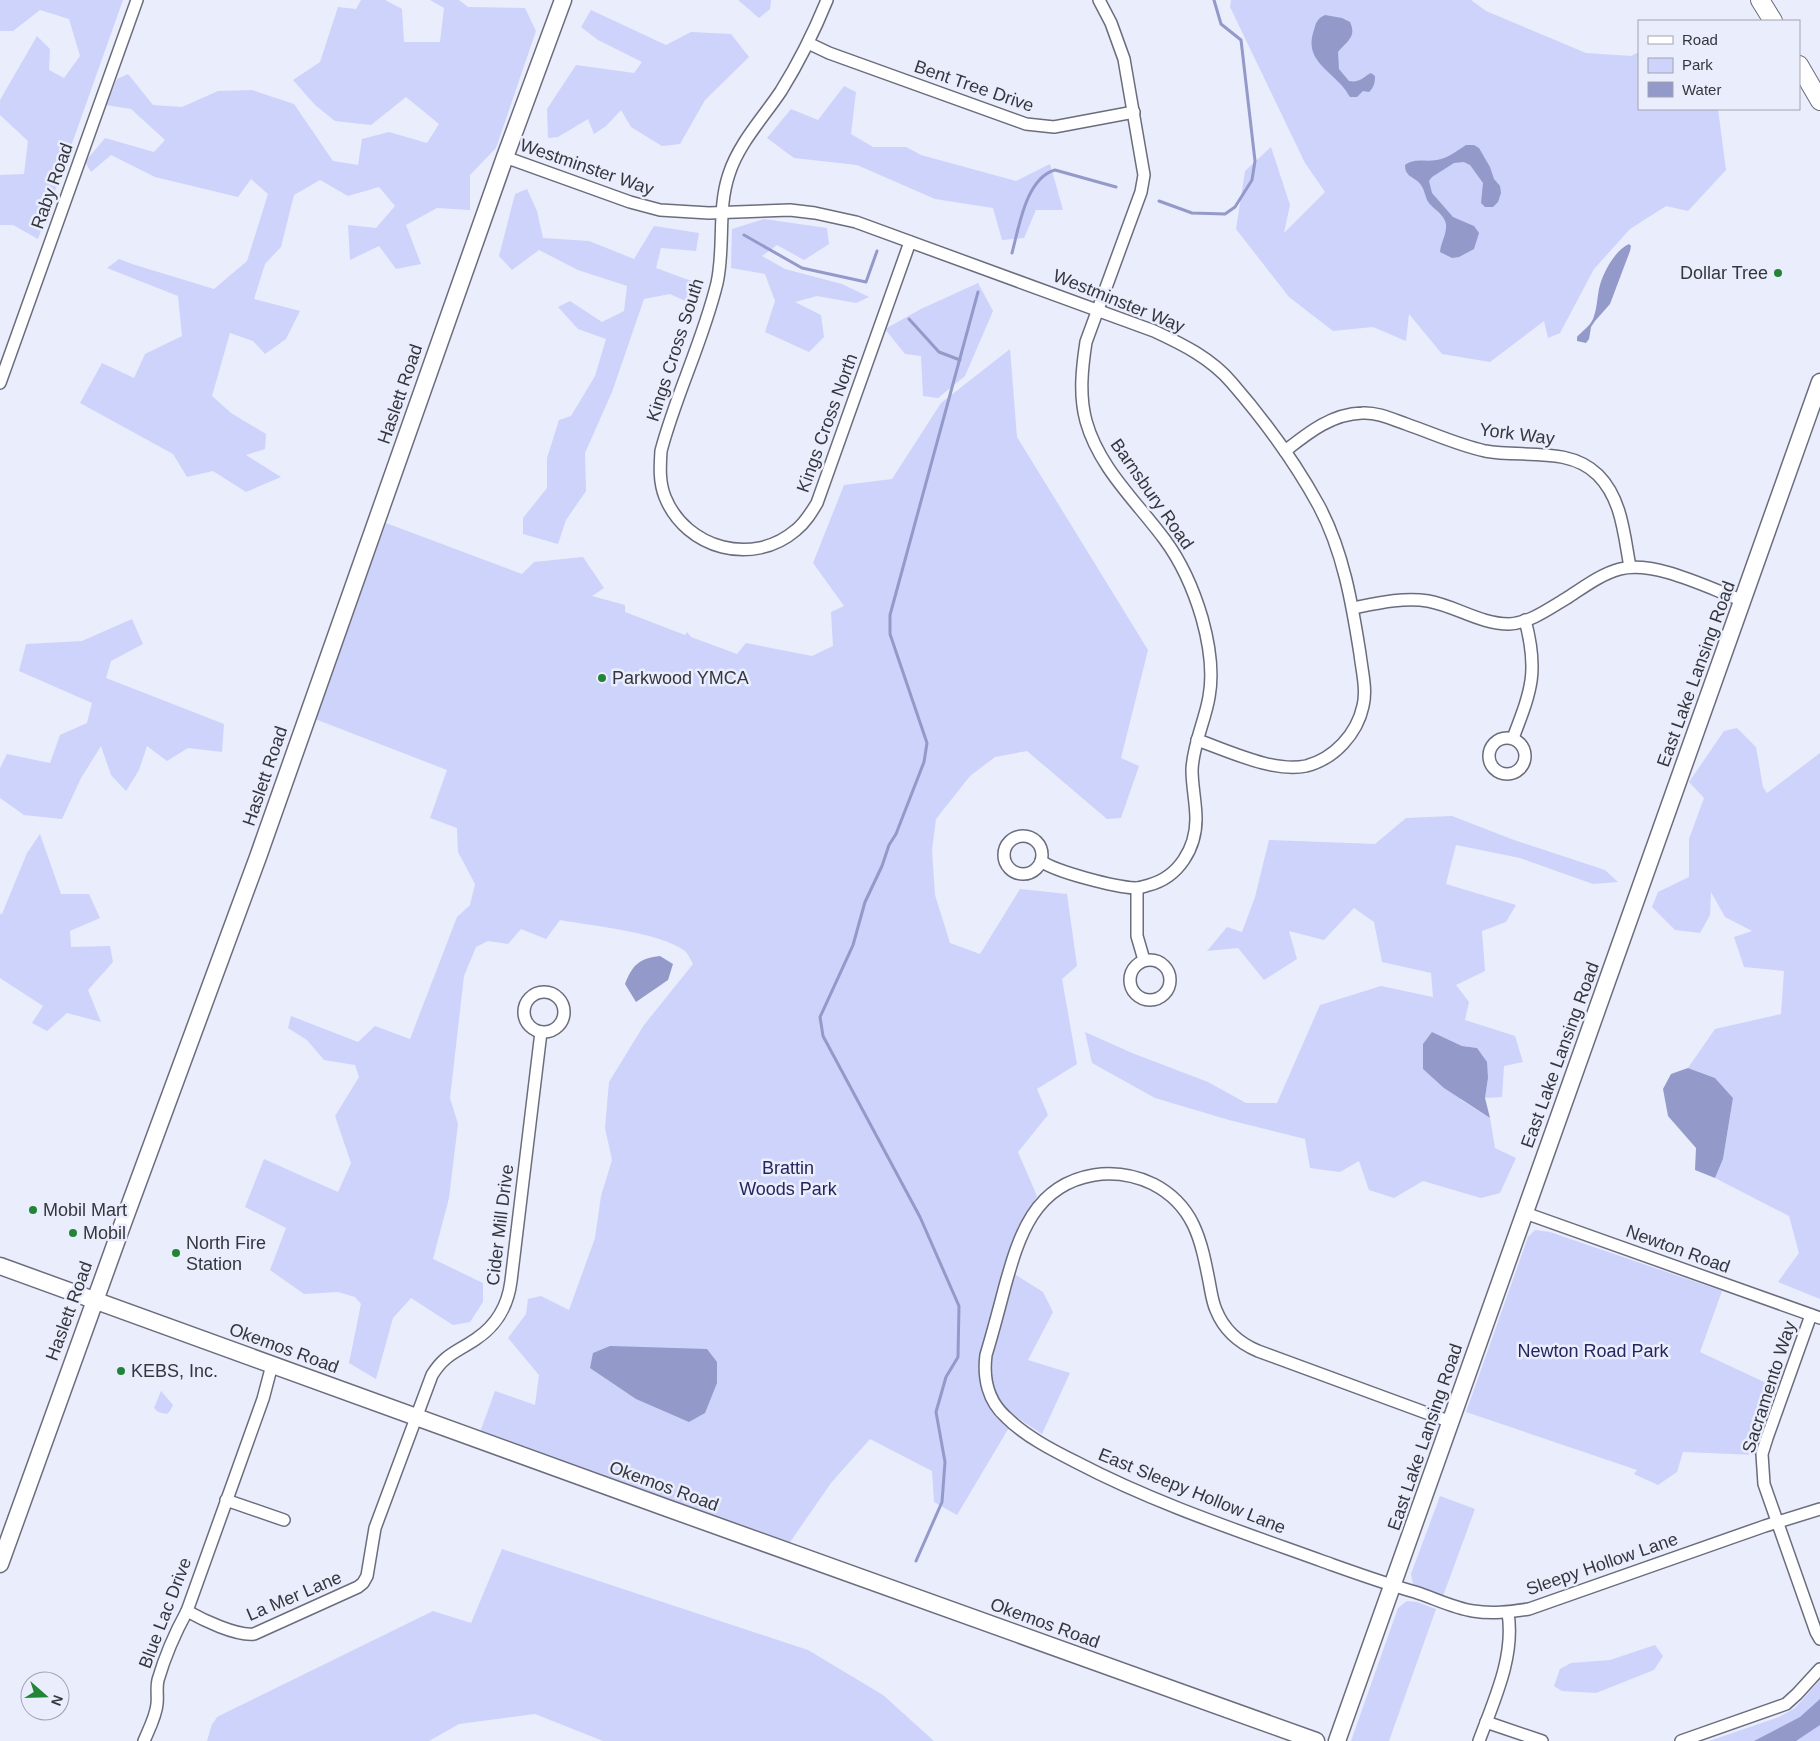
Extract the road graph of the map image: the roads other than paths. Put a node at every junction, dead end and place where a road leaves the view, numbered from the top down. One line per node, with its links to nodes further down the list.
1 (137, 0): 16 (street, Raby Road)
2 (563, 0): 11 (street, Haslett Road)
3 (827, 0): 7 (street)
4 (1099, 0): 10 (street, Barnsbury Road)
5 (1760, 0): 6 (main road)
6 (1772, 20)
7 (808, 43): 10 (street, Bent Tree Drive); 12 (street, Kings Cross South)
8 (1800, 67): 9 (main road)
9 (1820, 100)
10 (1134, 112): 14 (street, Barnsbury Road)
11 (505, 157): 12 (street, Westminster Way); 31 (street, Haslett Road)
12 (722, 212): 13 (street, Westminster Way); 18 (street, Kings Cross South)
13 (910, 242): 14 (street, Westminster Way); 18 (street, Kings Cross North)
14 (1098, 310): 17 (street, Westminster Way); 24 (street, Barnsbury Road)
15 (1820, 382): 20 (street, East Lake Lansing Road)
16 (0, 383)
17 (1285, 450): 19 (street, York Way); 21 (street, Westminster Way)
18 (716, 546)
19 (1630, 567): 20 (street); 22 (street)
20 (1744, 600): 29 (street, East Lake Lansing Road)
21 (1353, 608): 22 (street); 24 (street, Westminster Way)
22 (1525, 620): 23 (street)
23 (1513, 738)
24 (1197, 740): 26 (street, Barnsbury Road)
25 (1040, 861): 26 (street, Barnsbury Road)
26 (1137, 888): 27 (street)
27 (1144, 960)
28 (542, 1032): 34 (street, Cider Mill Drive)
29 (1525, 1213): 32 (street, Newton Road); 35 (street, East Lake Lansing Road)
30 (0, 1266): 31 (street, Okemos Road)
31 (94, 1300): 33 (street, Okemos Road); 40 (street, Haslett Road)
32 (1816, 1317): 39 (street, Sacramento Way)
33 (272, 1366): 34 (street, Okemos Road); 36 (street, Blue Lac Drive)
34 (415, 1417): 42 (street, La Mer Lane); 48 (street, Okemos Road)
35 (1451, 1422): 41 (street, East Lake Lansing Road); 41 (street, East Sleepy Hollow Lane)
36 (226, 1500): 38 (street); 42 (street, Blue Lac Drive)
37 (1820, 1509): 39 (street, Sleepy Hollow Lane)
38 (284, 1520)
39 (1777, 1522): 43 (street, Sleepy Hollow Lane); 44 (street, Sacramento Way)
40 (0, 1564)
41 (1393, 1587): 43 (street, Sleepy Hollow Lane); 49 (street, East Lake Lansing Road)
42 (186, 1611): 47 (street, Blue Lac Drive)
43 (1508, 1613): 46 (street)
44 (1820, 1638)
45 (1820, 1669): 52 (street)
46 (1486, 1722): 50 (street); 51 (street)
47 (144, 1741)
48 (1316, 1741)
49 (1337, 1741)
50 (1479, 1741)
51 (1542, 1741)
52 (1682, 1741)

